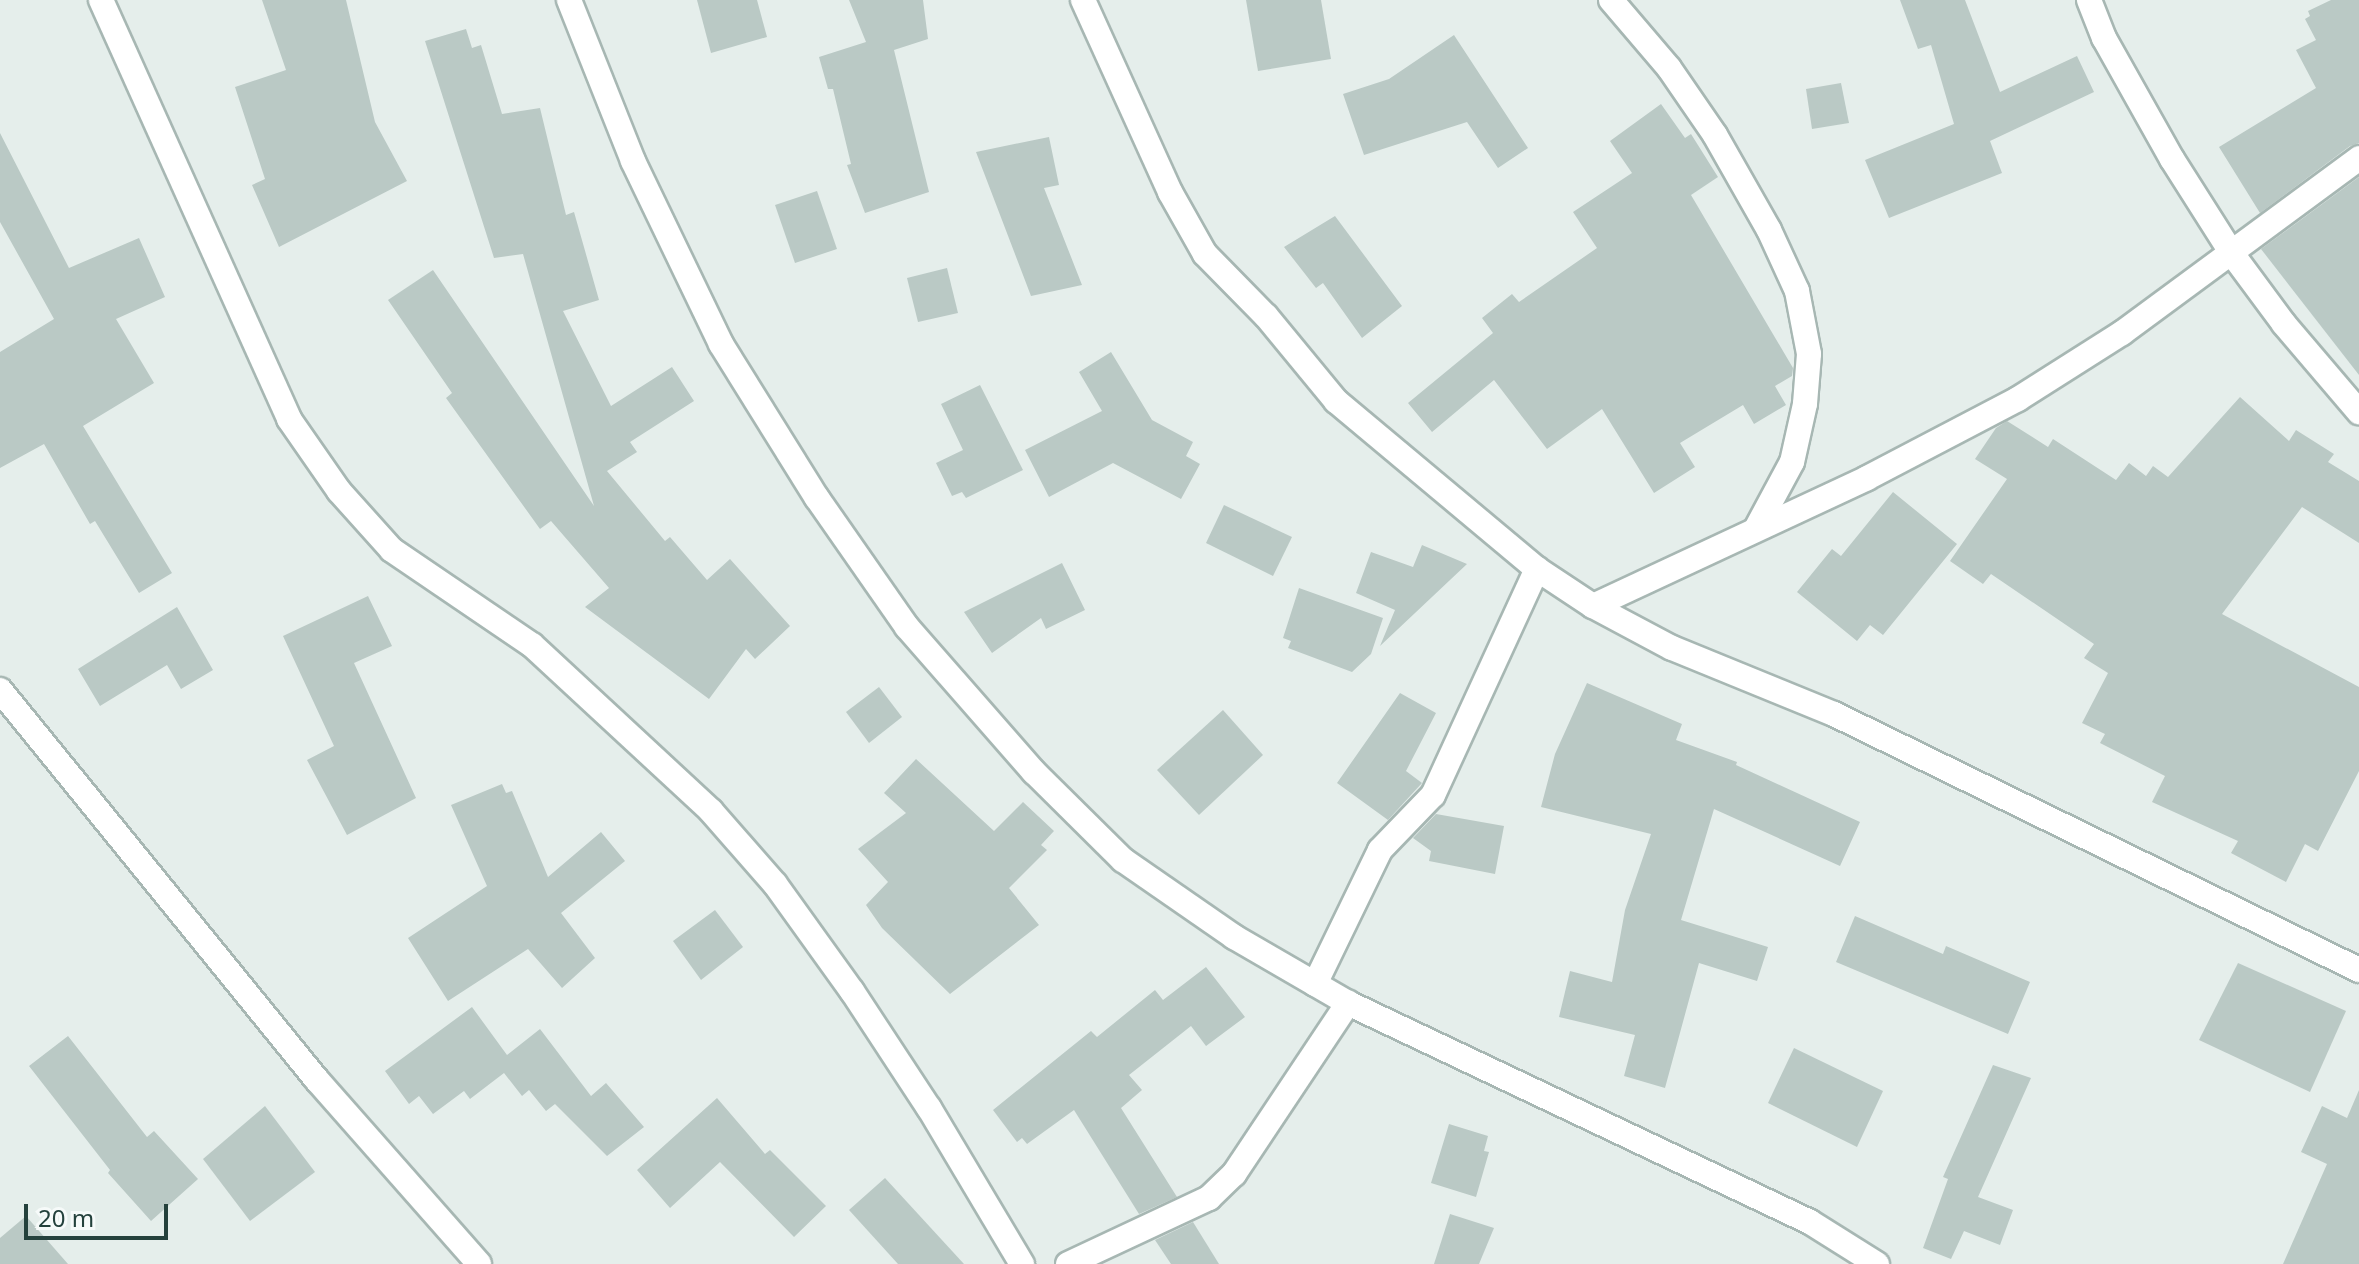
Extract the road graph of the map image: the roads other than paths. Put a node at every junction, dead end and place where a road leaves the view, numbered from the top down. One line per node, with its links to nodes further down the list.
1 (101, 0): 17 (street)
2 (569, 0): 14 (street)
3 (1083, 0): 10 (street)
4 (1611, 0): 9 (street)
5 (2089, 0): 7 (street)
6 (2359, 158): 7 (street)
7 (2233, 255): 8 (street); 9 (street)
8 (2359, 412)
9 (1757, 527): 11 (street)
10 (1537, 569): 11 (street); 14 (street)
11 (1593, 606): 13 (street)
12 (0, 690): 16 (street)
13 (2359, 970)
14 (1315, 984): 15 (street)
15 (1348, 1003): 18 (street); 19 (street)
16 (479, 1264)
17 (1022, 1264)
18 (1068, 1264)
19 (1877, 1264)

